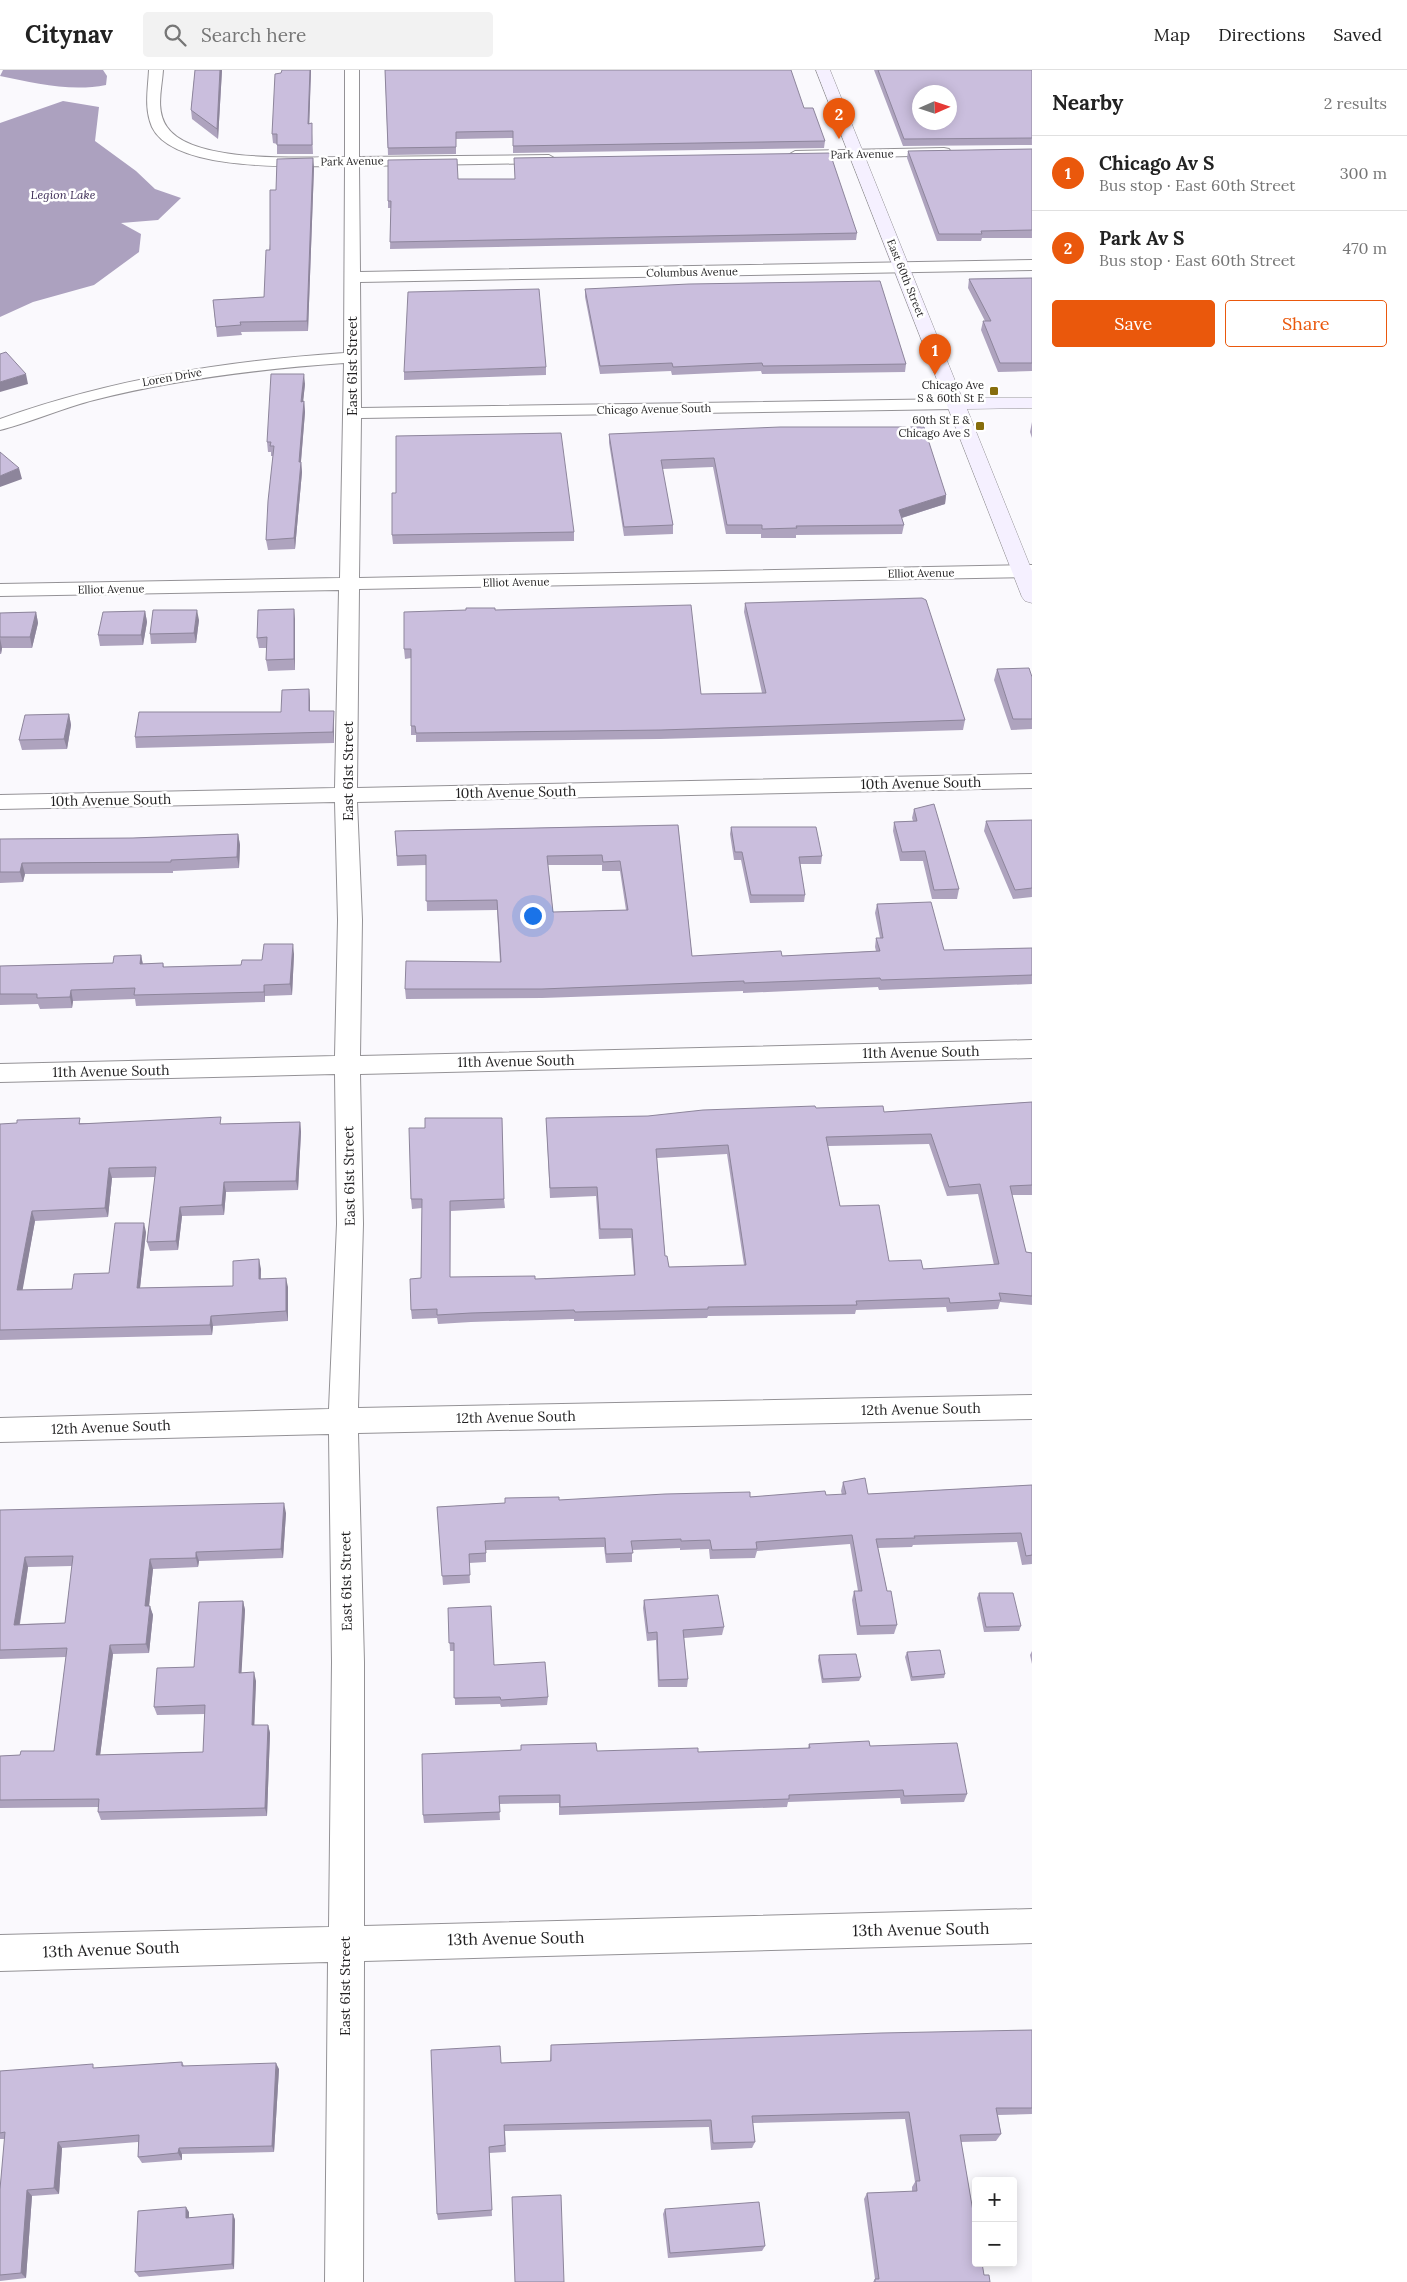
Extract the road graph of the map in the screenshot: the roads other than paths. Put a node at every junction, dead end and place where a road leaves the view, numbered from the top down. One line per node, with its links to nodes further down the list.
1 (156, 70): 8 (street, Park Avenue)
2 (352, 70): 8 (street, East 61st Street)
3 (823, 70): 5 (street, East 60th Street)
4 (962, 151): 5 (street, Park Avenue)
5 (856, 154): 6 (street, Park Avenue); 10 (street, East 60th Street)
6 (785, 155)
7 (567, 158): 8 (street, Park Avenue)
8 (352, 162): 11 (street, East 61st Street)
9 (1032, 265): 10 (street, Columbus Avenue)
10 (902, 268): 11 (street, Columbus Avenue); 14 (street, East 60th Street)
11 (352, 277): 12 (street, East 61st Street)
12 (350, 358): 15 (street, East 61st Street); 16 (street, Loren Drive)
13 (1032, 403): 14 (street)
14 (956, 404): 15 (street, Chicago Avenue South); 17 (street, East 60th Street)
15 (352, 413): 18 (street, East 61st Street)
16 (0, 425)
17 (1027, 571): 18 (street, Elliot Avenue); 20 (street, East 60th Street)
18 (348, 585): 19 (street, Elliot Avenue); 22 (street, East 61st Street)
19 (0, 590)
20 (1032, 597)
21 (1032, 781): 22 (street, 10th Avenue South)
22 (346, 796): 23 (street, 10th Avenue South); 25 (street, East 61st Street)
23 (0, 802)
24 (1032, 1049): 25 (street, 11th Avenue South)
25 (346, 1065): 26 (street, 11th Avenue South); 28 (street, East 61st Street)
26 (0, 1073)
27 (1032, 1407): 28 (street, 12th Avenue South)
28 (343, 1421): 29 (street, 12th Avenue South); 31 (street, East 61st Street)
29 (0, 1430)
30 (1032, 1926): 31 (street, 13th Avenue South)
31 (345, 1942): 32 (street, 13th Avenue South); 33 (street, East 61st Street)
32 (0, 1953)
33 (344, 2282)

